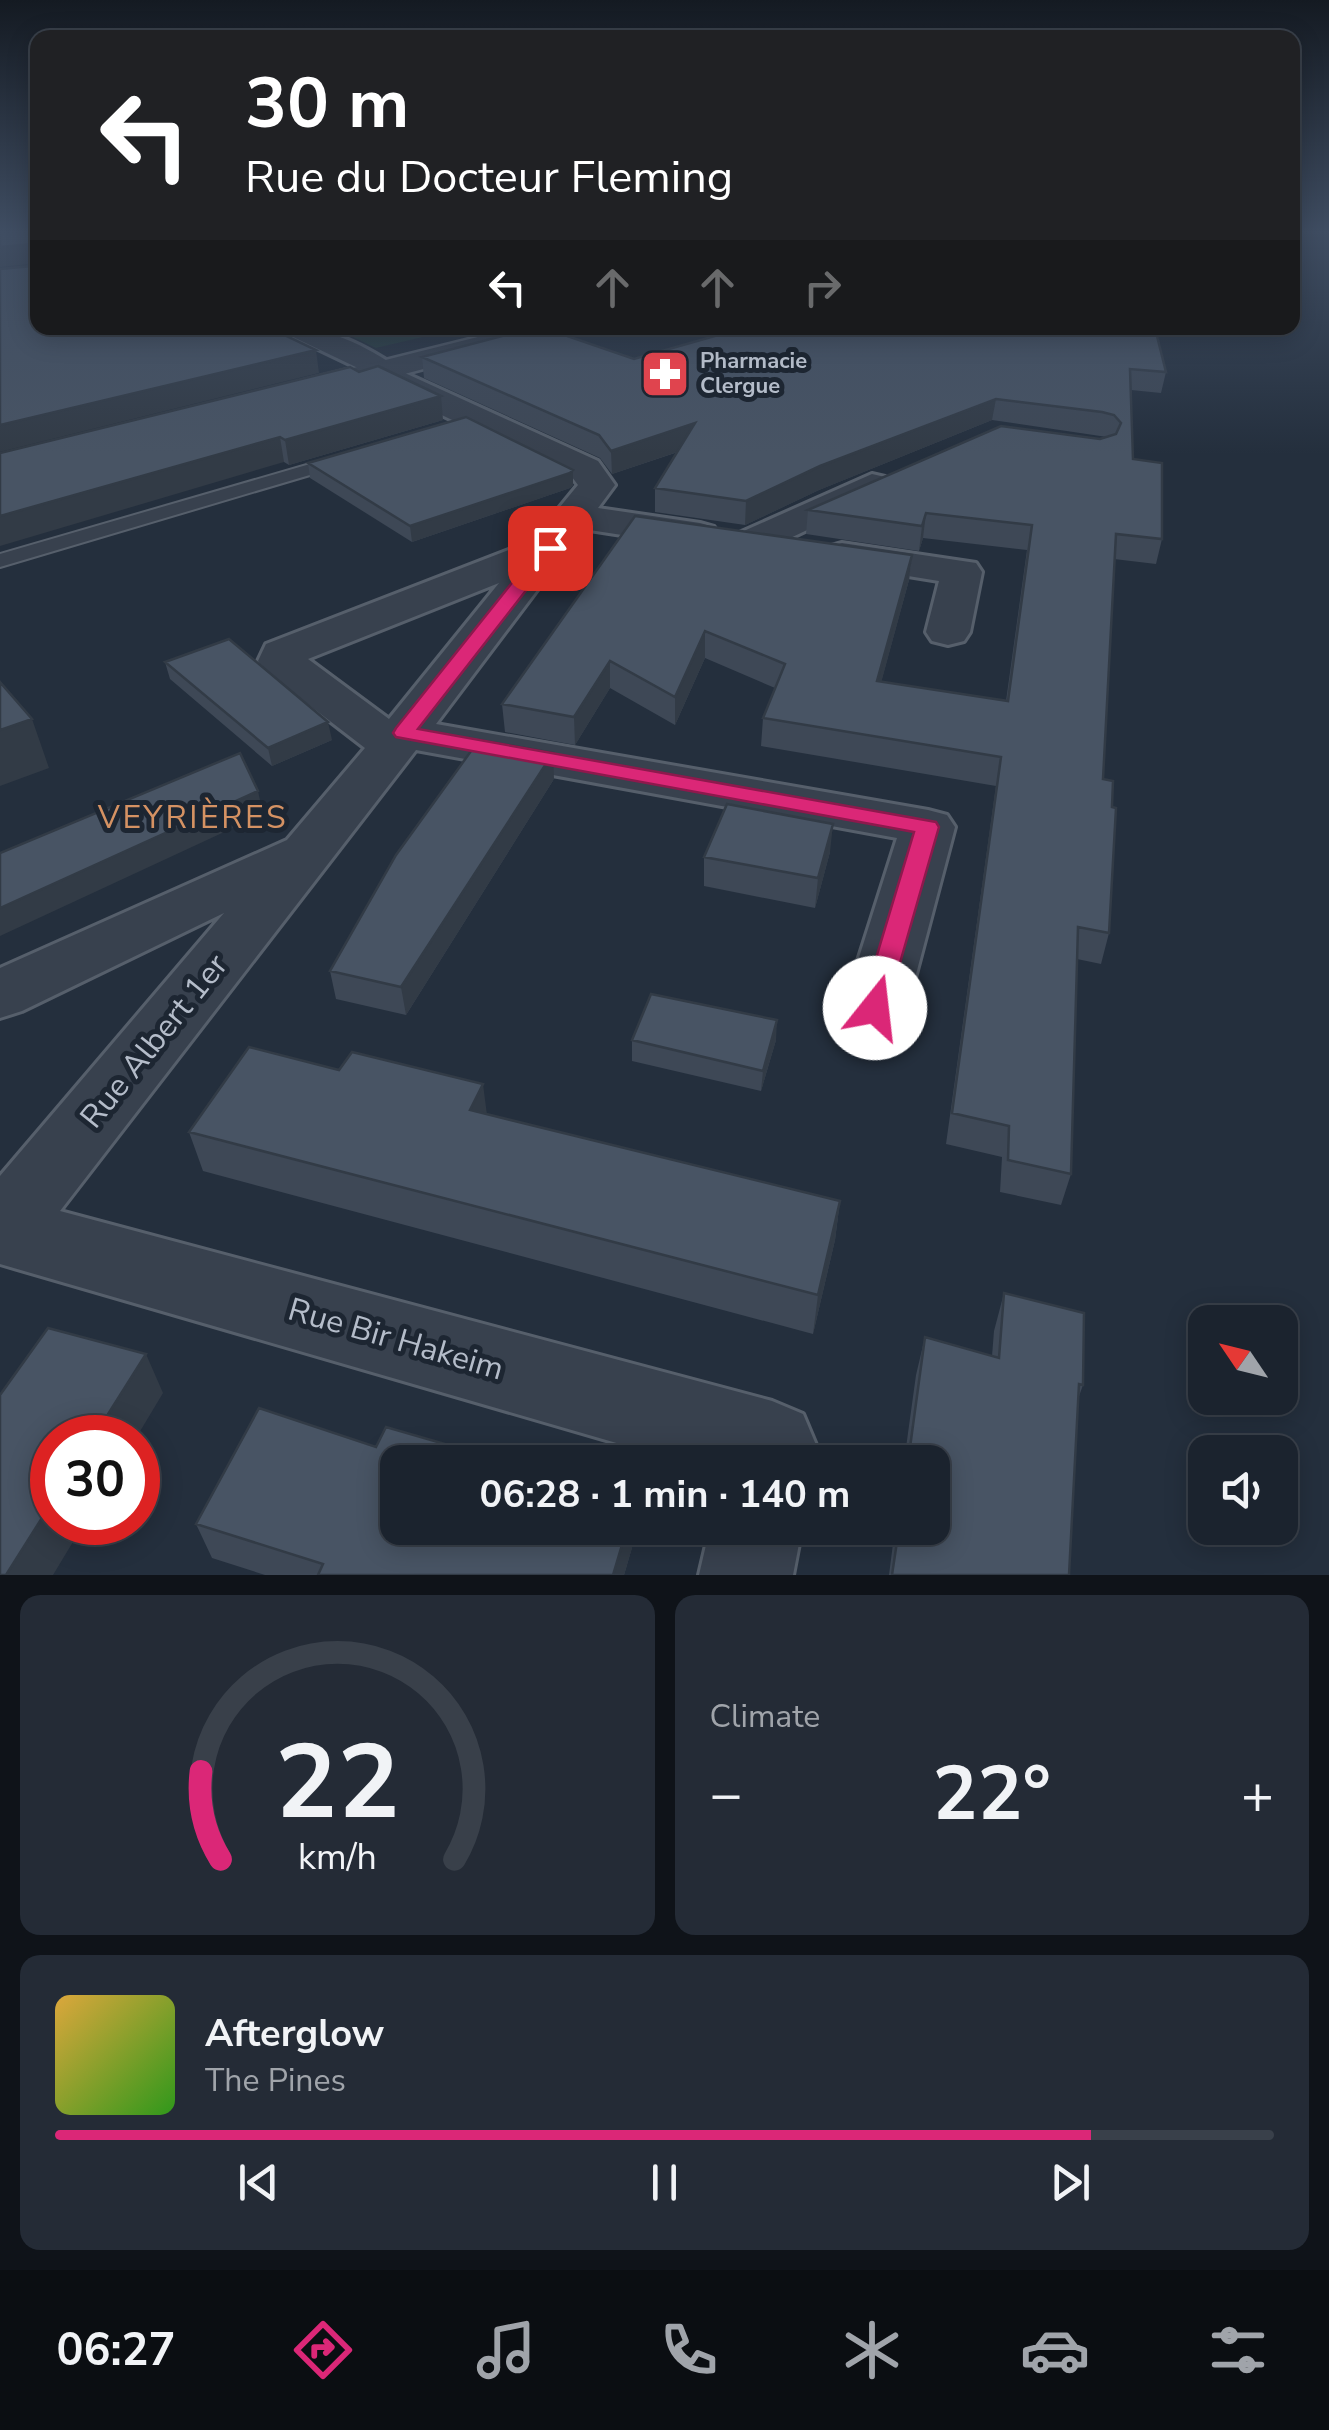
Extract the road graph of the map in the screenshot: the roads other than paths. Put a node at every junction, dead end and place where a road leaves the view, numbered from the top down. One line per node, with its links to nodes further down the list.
1 (311, 335): 3 (street, Rue Albert 1er)
2 (555, 336): 3 (street)
3 (382, 371): 4 (street); 7 (street, Rue Albert 1er)
4 (276, 396)
5 (362, 453): 9 (lane)
6 (904, 472): 8 (street)
7 (561, 532): 8 (street); 11 (street, Rue Albert 1er); 11 (street)
8 (751, 542): 10 (street)
9 (0, 561)
10 (948, 632)
11 (399, 739): 12 (street, Rue Albert 1er); 14 (street)
12 (308, 850): 13 (street, Rue Albert 1er); 15 (street, Rue Albert 1er)
13 (0, 995)
14 (875, 1008)
15 (1, 1230): 16 (street, Rue Bir Hakeim)
16 (772, 1445)
17 (752, 1545): 18 (street)
18 (746, 1575)

